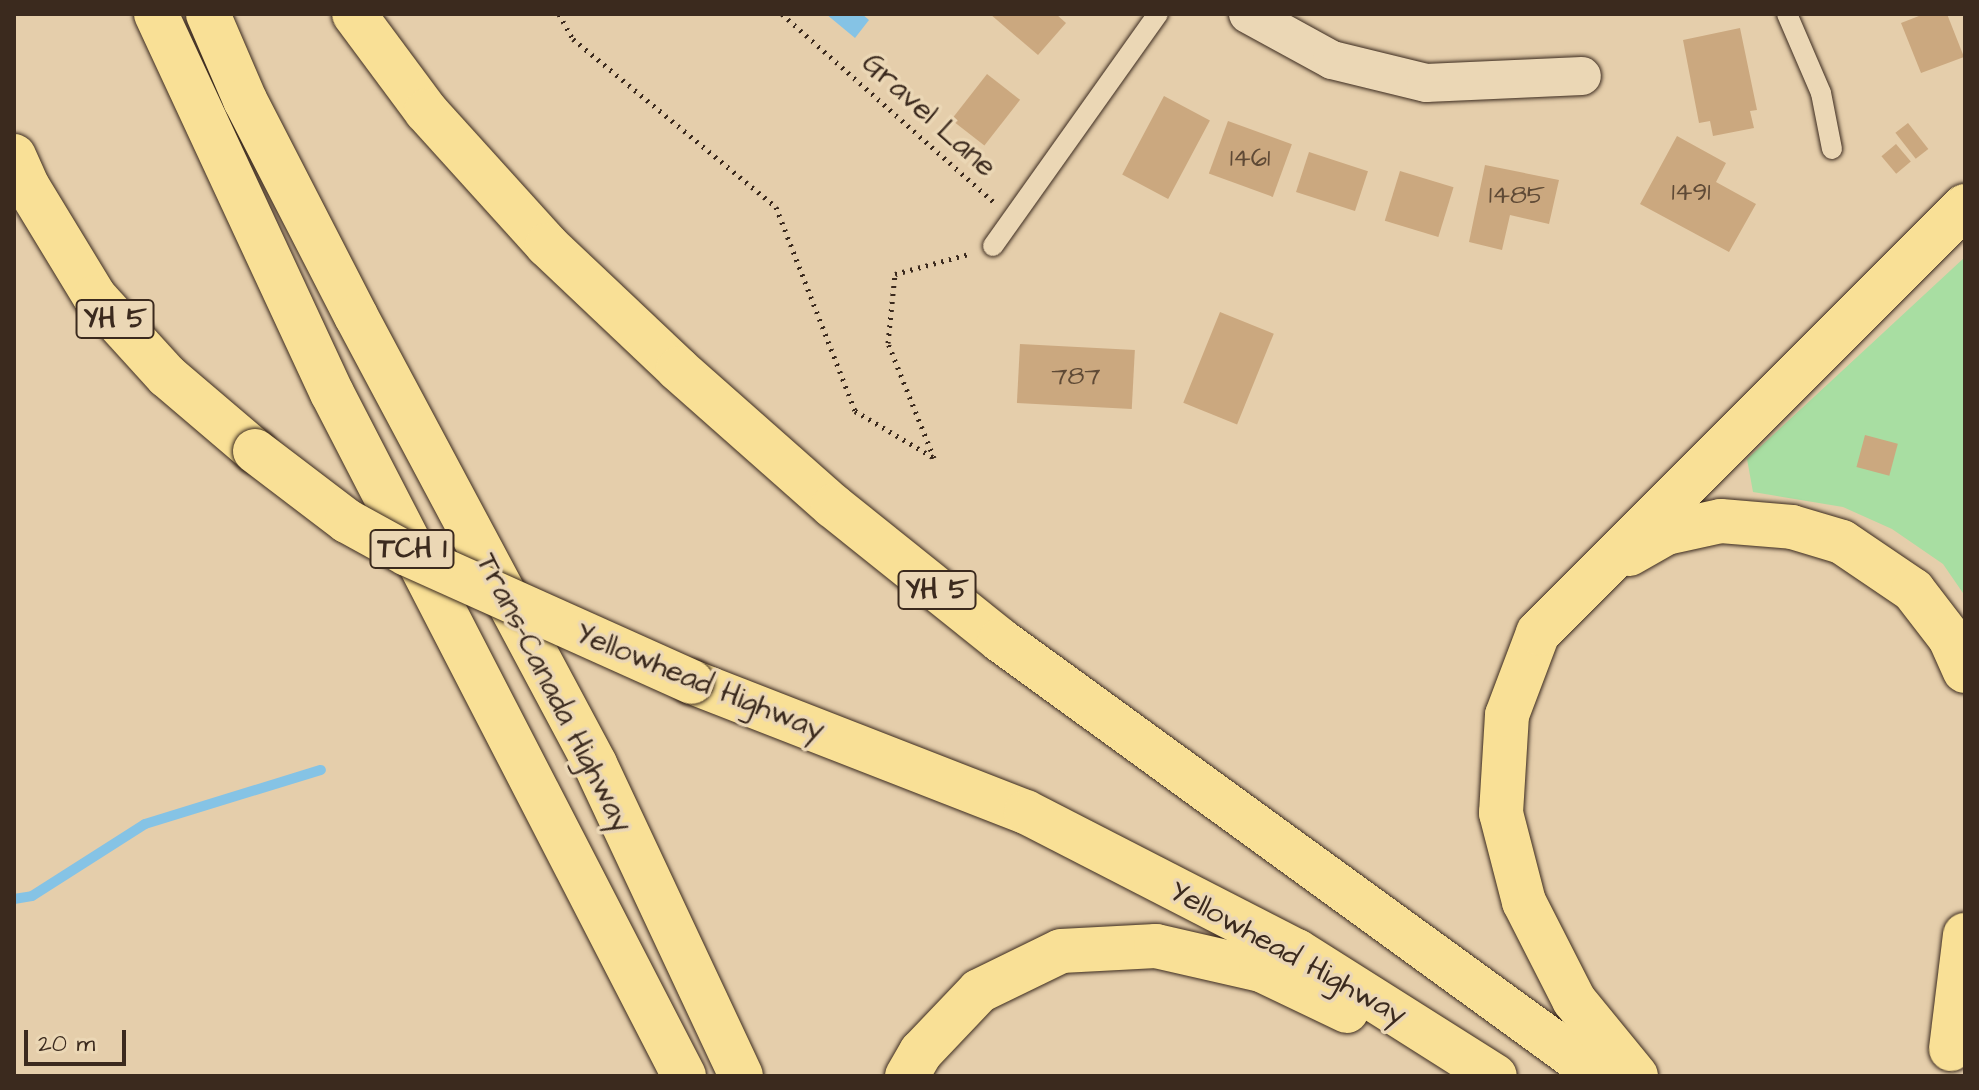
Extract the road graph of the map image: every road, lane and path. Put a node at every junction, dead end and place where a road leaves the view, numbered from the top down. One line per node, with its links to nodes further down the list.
1 (156, 14): 19 (highway, Trans-Canada Highway / TCH 1)
2 (208, 14): 20 (highway, Trans-Canada Highway / TCH 1)
3 (354, 14): 24 (highway, YH 5)
4 (559, 14): 14 (path)
5 (782, 14): 13 (path, Gravel Lane)
6 (1158, 14): 13 (lane)
7 (1248, 14): 9 (street)
8 (1787, 14): 10 (lane)
9 (1582, 76)
10 (1832, 149)
11 (14, 156): 23 (highway, Yellowhead Highway / YH 5, bridge)
12 (1965, 206): 15 (highway)
13 (1011, 217): 14 (lane)
14 (993, 246)
15 (1593, 576): 16 (highway); 25 (highway)
16 (1965, 671)
17 (1965, 935): 18 (highway)
18 (1951, 1049)
19 (684, 1076)
20 (741, 1076)
21 (907, 1076): 22 (highway)
22 (1466, 1076)
23 (1495, 1076)
24 (1600, 1076)
25 (1636, 1076)

